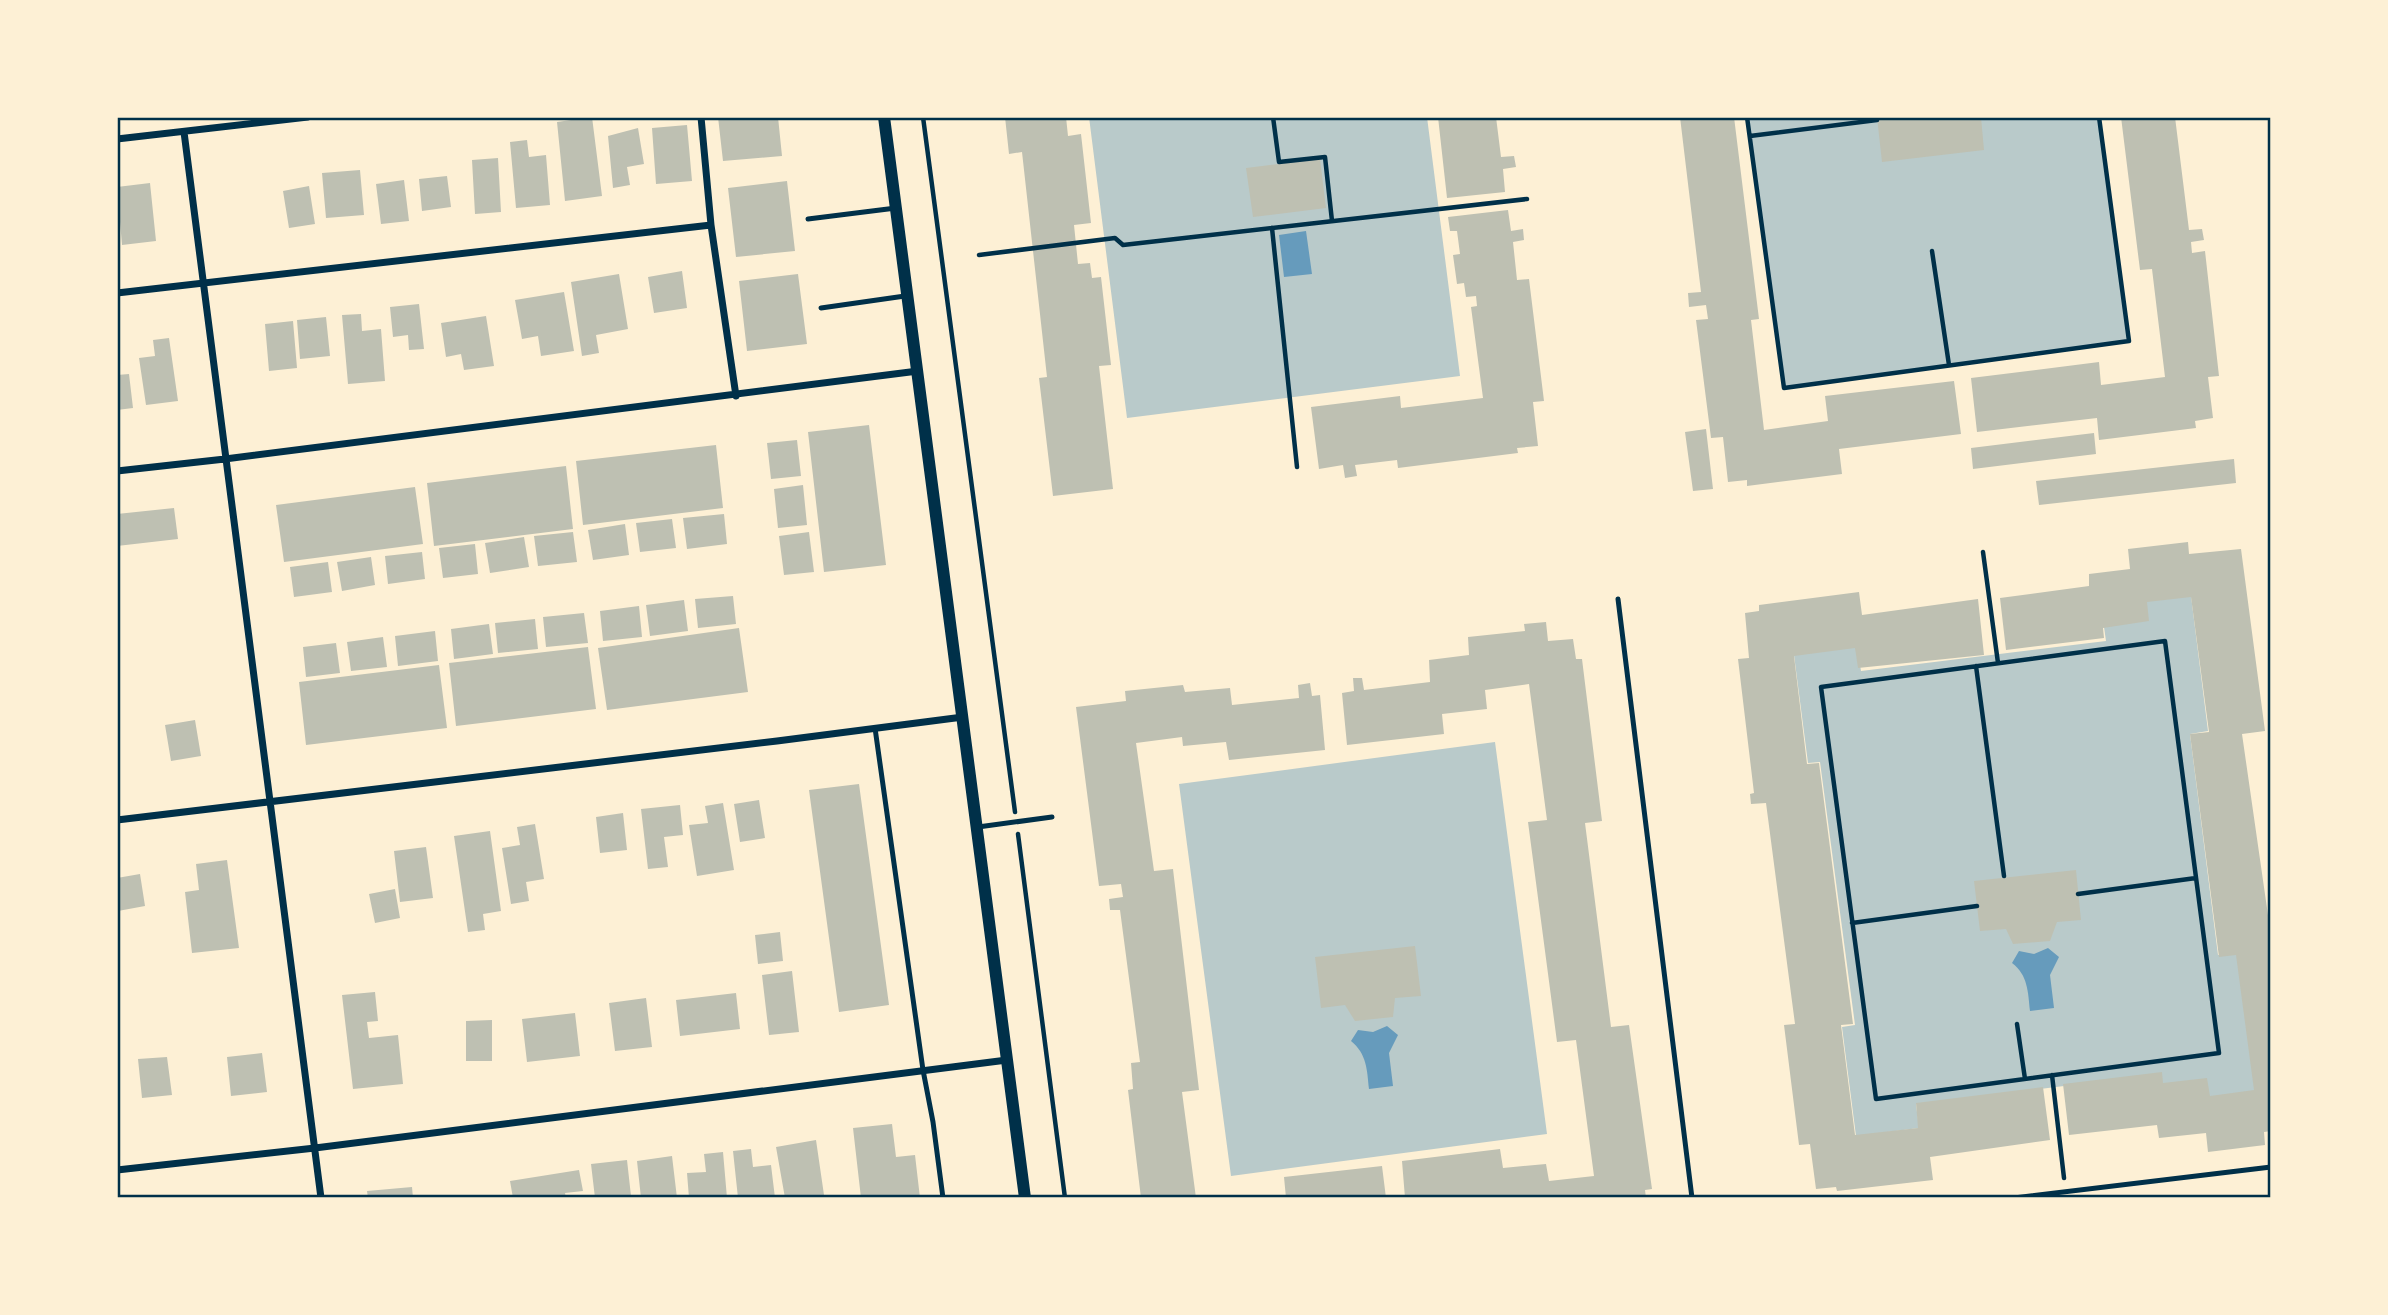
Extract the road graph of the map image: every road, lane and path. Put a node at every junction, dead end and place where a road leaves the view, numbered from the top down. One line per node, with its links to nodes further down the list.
1 (308, 117): 9 (street)
2 (701, 117): 16 (street)
3 (884, 117): 13 (street)
4 (923, 117): 39 (path)
5 (1273, 117): 15 (path)
6 (1747, 117): 10 (path)
7 (2099, 117): 24 (path)
8 (1877, 120): 10 (path)
9 (184, 132): 11 (street); 20 (street)
10 (1750, 136): 24 (path)
11 (117, 139)
12 (1527, 199): 15 (path)
13 (896, 208): 14 (lane); 22 (street)
14 (808, 219)
15 (1332, 221): 17 (path)
16 (711, 225): 20 (street); 26 (street)
17 (1272, 228): 19 (path); 28 (path)
18 (1932, 251): 24 (path)
19 (979, 255)
20 (203, 282): 21 (street); 27 (street)
21 (117, 293)
22 (908, 295): 23 (lane); 25 (street)
23 (821, 308)
24 (1949, 366)
25 (919, 371): 26 (street); 34 (street)
26 (736, 396): 27 (street)
27 (225, 459): 29 (street); 36 (street)
28 (1297, 467)
29 (117, 471)
30 (1983, 552): 32 (path)
31 (1618, 599): 59 (lane)
32 (1998, 663): 33 (path); 42 (path)
33 (1976, 666): 41 (path); 45 (path)
34 (964, 716): 35 (street); 40 (street)
35 (875, 728): 36 (street); 48 (lane)
36 (271, 803): 38 (street); 51 (street)
37 (1052, 817): 39 (lane)
38 (117, 820)
39 (1017, 822): 40 (lane); 58 (path)
40 (978, 827): 47 (street)
41 (2004, 876)
42 (2196, 878): 43 (path); 49 (path)
43 (2078, 894)
44 (1977, 906): 45 (path)
45 (1852, 923): 50 (path)
46 (2017, 1024): 50 (path)
47 (1008, 1059): 48 (street); 57 (street)
48 (923, 1070): 51 (street); 56 (lane)
49 (2052, 1075): 50 (path); 54 (path)
50 (2025, 1079)
51 (315, 1148): 53 (street); 55 (street)
52 (2271, 1167): 54 (lane)
53 (117, 1170)
54 (2066, 1192): 60 (lane)
55 (321, 1198)
56 (943, 1198)
57 (1025, 1198)
58 (1065, 1198)
59 (1692, 1198)
60 (2014, 1198)

